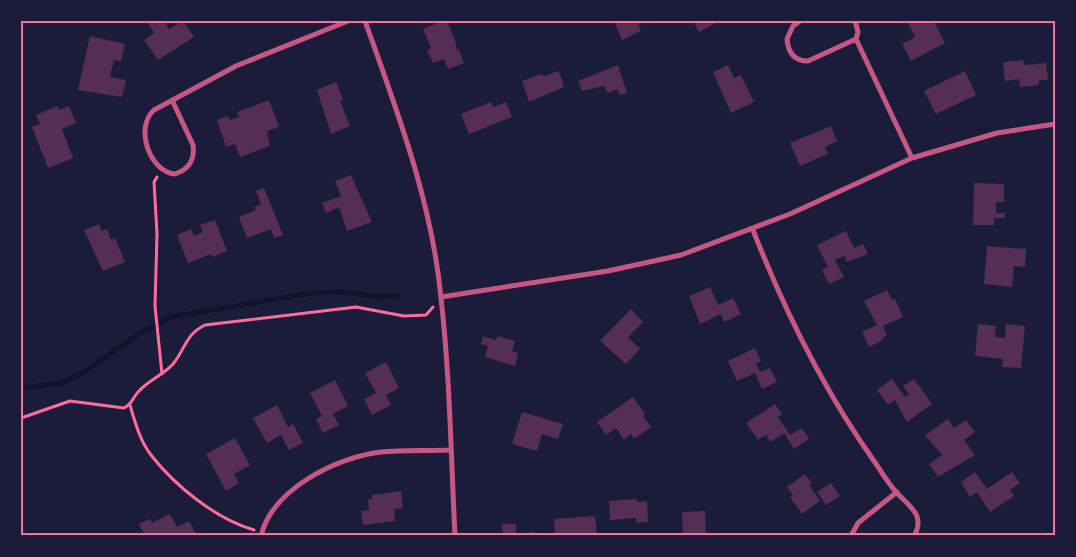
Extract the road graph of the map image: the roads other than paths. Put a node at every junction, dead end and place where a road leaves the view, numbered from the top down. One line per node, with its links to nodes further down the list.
1 (348, 21): 6 (street)
2 (365, 21): 10 (street)
3 (800, 21): 5 (street)
4 (855, 21): 5 (street)
5 (856, 39): 8 (street)
6 (172, 100): 6 (street)
7 (1055, 124): 8 (street)
8 (912, 158): 9 (street)
9 (753, 230): 10 (street); 12 (street)
10 (441, 297): 11 (street)
11 (451, 450): 13 (street); 14 (street)
12 (896, 492): 15 (street); 16 (street)
13 (261, 534)
14 (455, 536)
15 (851, 536)
16 (914, 536)

